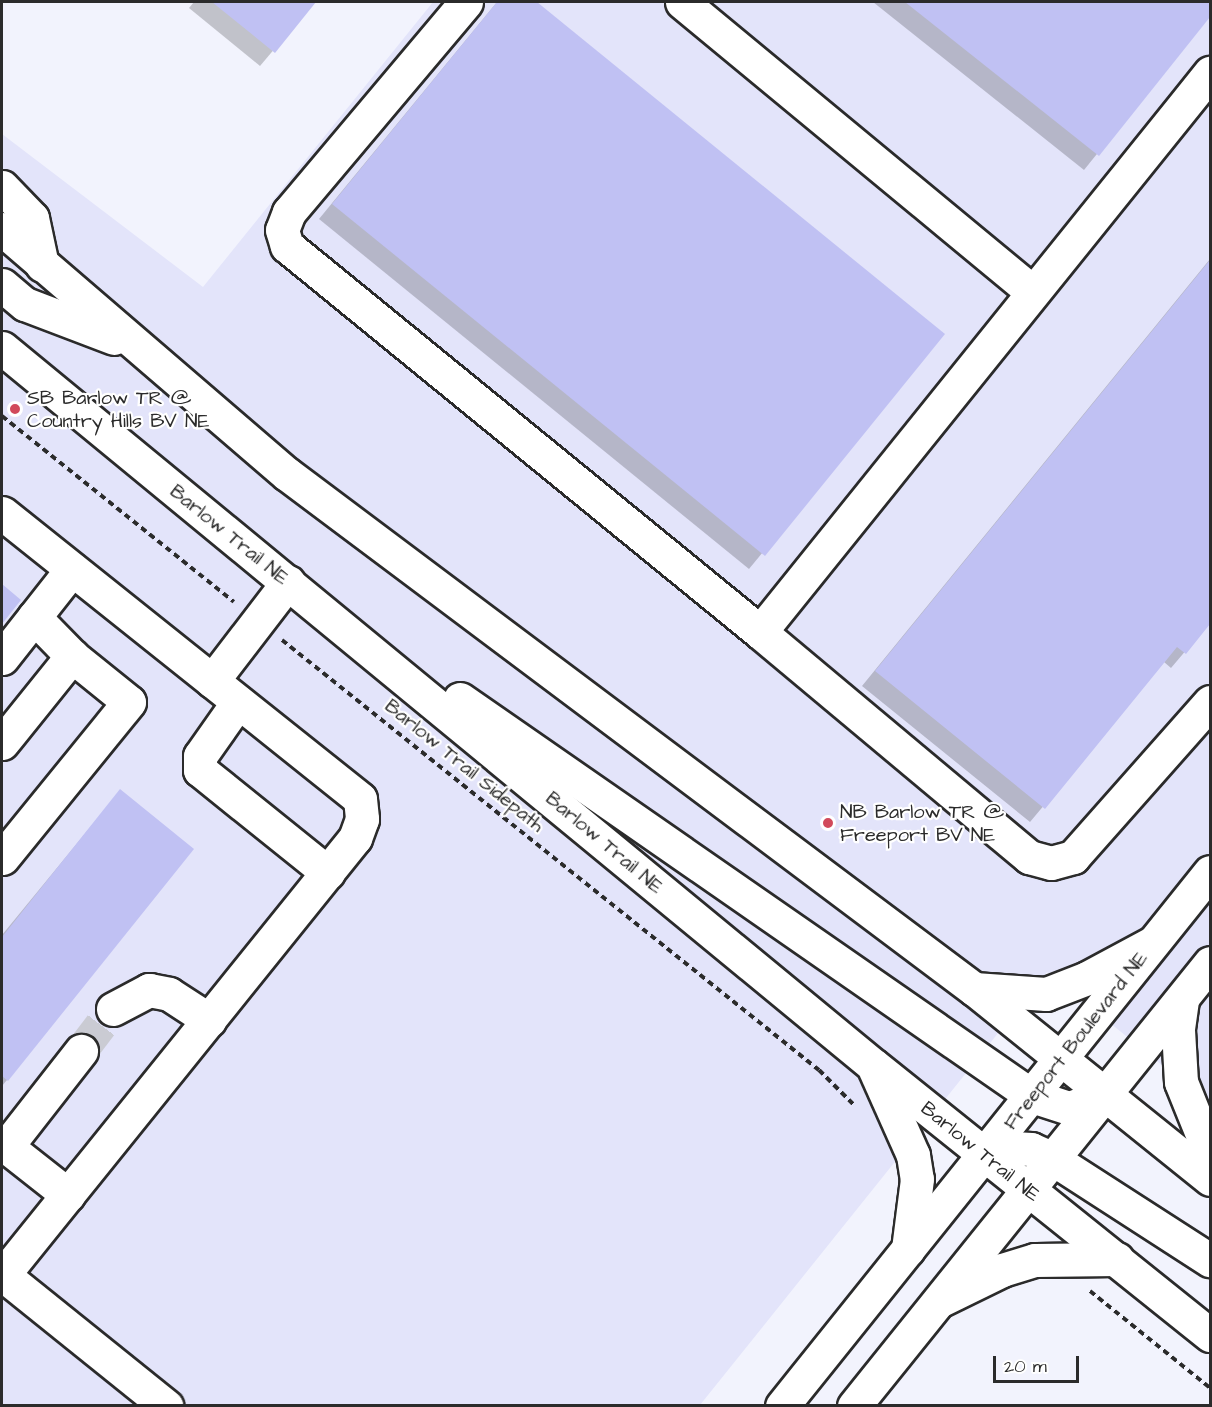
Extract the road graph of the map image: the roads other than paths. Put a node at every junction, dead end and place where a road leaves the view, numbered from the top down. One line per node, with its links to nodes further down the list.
1 (466, 2): 15 (main road)
2 (682, 2): 8 (main road)
3 (1210, 73): 8 (main road)
4 (2, 188): 6 (main road)
5 (2, 229): 6 (main road)
6 (42, 265): 9 (main road)
7 (2, 285): 9 (main road)
8 (1032, 291): 15 (main road)
9 (135, 346): 28 (main road)
10 (2, 348): 13 (main road, Barlow Trail NE)
11 (2, 513): 12 (main road)
12 (72, 569): 14 (main road); 19 (main road)
13 (288, 582): 18 (main road, Barlow Trail NE); 19 (main road)
14 (34, 617): 16 (main road); 17 (main road)
15 (760, 632): 21 (main road)
16 (72, 656): 22 (main road); 23 (main road)
17 (2, 658)
18 (403, 676): 34 (main road, Barlow Trail NE); 36 (main road)
19 (212, 681): 20 (main road)
20 (238, 702): 25 (main road); 25 (main road)
21 (1210, 702)
22 (2, 743)
23 (2, 858)
24 (1210, 872): 26 (main road, Freeport Boulevard NE)
25 (328, 873): 31 (main road)
26 (1152, 943): 28 (main road); 33 (main road, Freeport Boulevard NE)
27 (1210, 963): 29 (main road)
28 (974, 989): 33 (main road)
29 (1182, 1000): 35 (main road); 38 (main road)
30 (113, 1009): 31 (main road)
31 (209, 1020): 43 (main road)
32 (81, 1051): 37 (main road)
33 (1061, 1060): 35 (main road); 36 (main road, Freeport Boulevard NE)
34 (873, 1065): 39 (main road, Barlow Trail NE); 44 (main road)
35 (1105, 1094): 36 (main road); 40 (main road); 41 (main road)
36 (1032, 1096): 39 (main road, Freeport Boulevard NE)
37 (4, 1145): 43 (main road)
38 (1210, 1154)
39 (985, 1156): 40 (main road); 42 (main road, Barlow Trail NE); 44 (main road, Freeport Boulevard NE)
40 (1053, 1159): 42 (main road); 46 (main road)
41 (1210, 1179)
42 (1028, 1190): 45 (main road, Barlow Trail NE); 48 (main road)
43 (68, 1195): 47 (main road)
44 (908, 1249): 51 (main road, Freeport Boulevard NE)
45 (1117, 1259): 48 (main road); 49 (main road, Barlow Trail NE)
46 (1210, 1260)
47 (2, 1275): 50 (main road)
48 (939, 1301): 52 (main road)
49 (1210, 1335)
50 (166, 1406)
51 (782, 1406)
52 (854, 1406)

